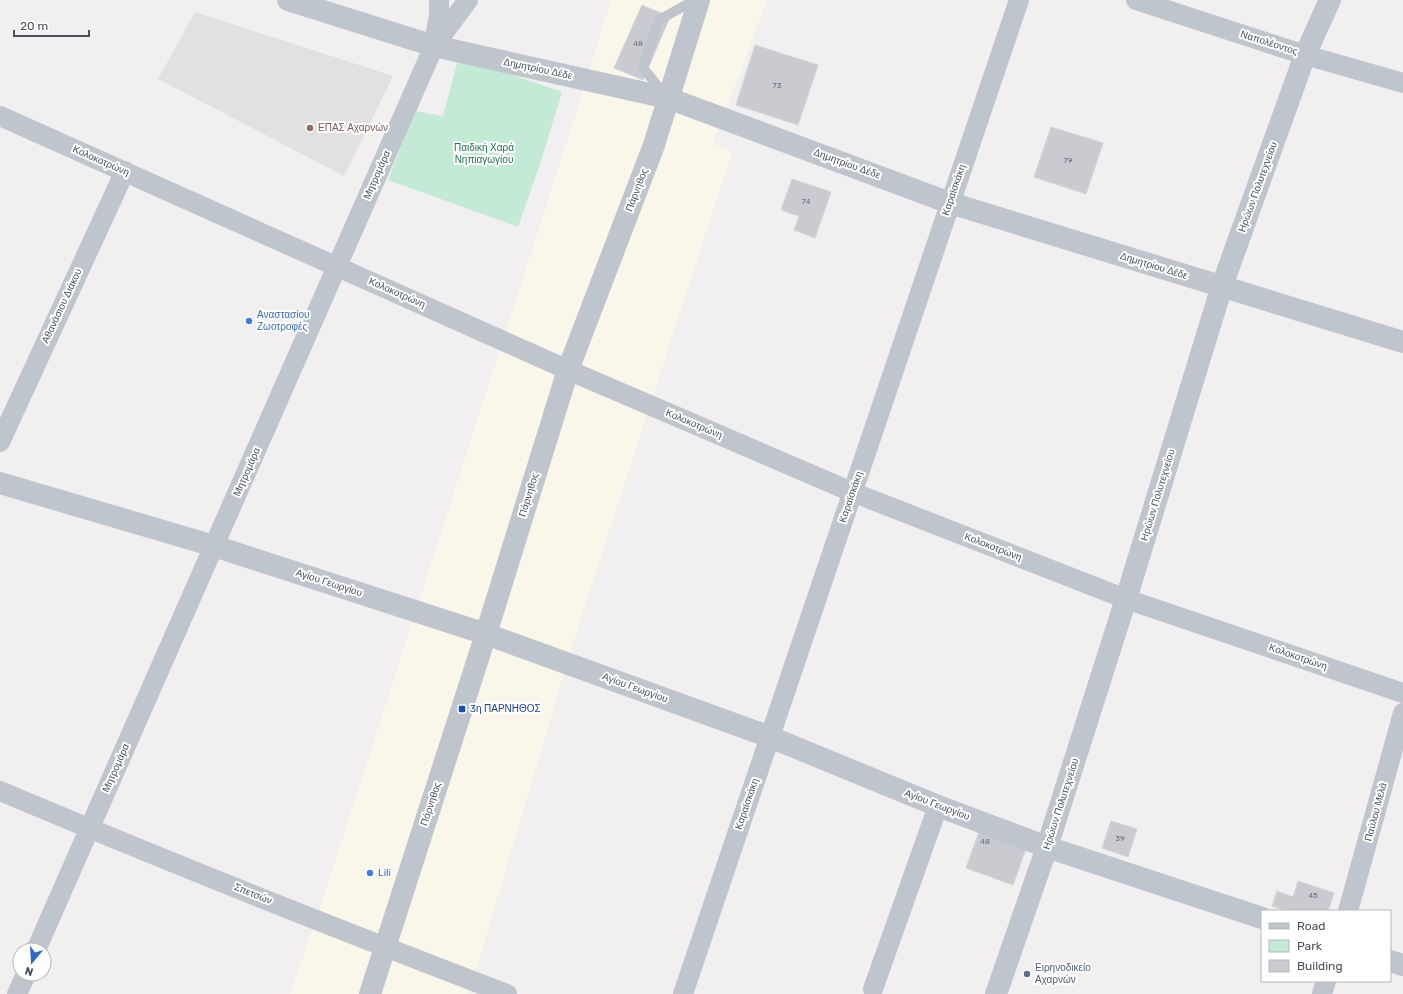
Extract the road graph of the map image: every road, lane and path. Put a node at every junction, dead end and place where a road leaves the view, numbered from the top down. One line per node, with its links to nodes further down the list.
1 (288, 0): 9 (street, Δημητρίου Δέδε)
2 (438, 0): 9 (street)
3 (468, 0): 9 (street, Μητρομάρα)
4 (695, 0): 12 (lane)
5 (699, 0): 12 (street, Πάρνηθος)
6 (1019, 0): 15 (street, Καραϊσκάκη)
7 (1136, 0): 10 (street, Ναπολέοντος)
8 (1330, 0): 10 (street, Ηρώων Πολυτεχνείου)
9 (434, 46): 12 (street, Δημητρίου Δέδε); 16 (street, Μητρομάρα)
10 (1305, 55): 11 (street, Ναπολέοντος); 17 (street, Ηρώων Πολυτεχνείου)
11 (1403, 83)
12 (668, 98): 15 (street, Δημητρίου Δέδε); 19 (street, Πάρνηθος)
13 (0, 116): 14 (street, Κολοκοτρώνη)
14 (125, 171): 16 (street, Κολοκοτρώνη); 20 (street, Αθανάσιου Διάκου)
15 (950, 203): 17 (street, Δημητρίου Δέδε); 22 (street, Καραϊσκάκη)
16 (337, 266): 19 (street, Κολοκοτρώνη); 23 (street, Μητρομάρα)
17 (1222, 286): 18 (street, Δημητρίου Δέδε); 24 (street, Ηρώων Πολυτεχνείου)
18 (1403, 342)
19 (568, 370): 22 (street, Κολοκοτρώνη); 25 (street, Πάρνηθος)
20 (0, 442)
21 (0, 482): 23 (street, Αγίου Γεωργίου)
22 (852, 492): 24 (street, Κολοκοτρώνη); 28 (street, Καραϊσκάκη)
23 (214, 546): 25 (street, Αγίου Γεωργίου); 31 (street, Μητρομάρα)
24 (1126, 599): 26 (street, Κολοκοτρώνη); 32 (street, Ηρώων Πολυτεχνείου)
25 (486, 634): 28 (street, Αγίου Γεωργίου); 36 (street, Πάρνηθος)
26 (1403, 693)
27 (1403, 713): 33 (street, Παύλου Μελά)
28 (770, 737): 30 (street, Αγίου Γεωργίου); 45 (street, Καραϊσκάκη)
29 (0, 791): 31 (street, Σπετσών)
30 (938, 806): 32 (street, Αγίου Γεωργίου); 41 (street)
31 (90, 828): 35 (street, Μητρομάρα); 36 (street, Σπετσών)
32 (1047, 847): 34 (street, Αγίου Γεωργίου); 46 (street, Ηρώων Πολυτεχνείου)
33 (1348, 910)
34 (1261, 918)
35 (40, 942)
36 (384, 947): 43 (street, Πάρνηθος); 44 (street, Σπετσών)
37 (1391, 961): 38 (street)
38 (1403, 965)
39 (22, 982): 42 (street)
40 (1326, 982): 47 (street)
41 (873, 988)
42 (17, 994)
43 (370, 994)
44 (508, 994)
45 (683, 994)
46 (996, 994)
47 (1322, 994)

